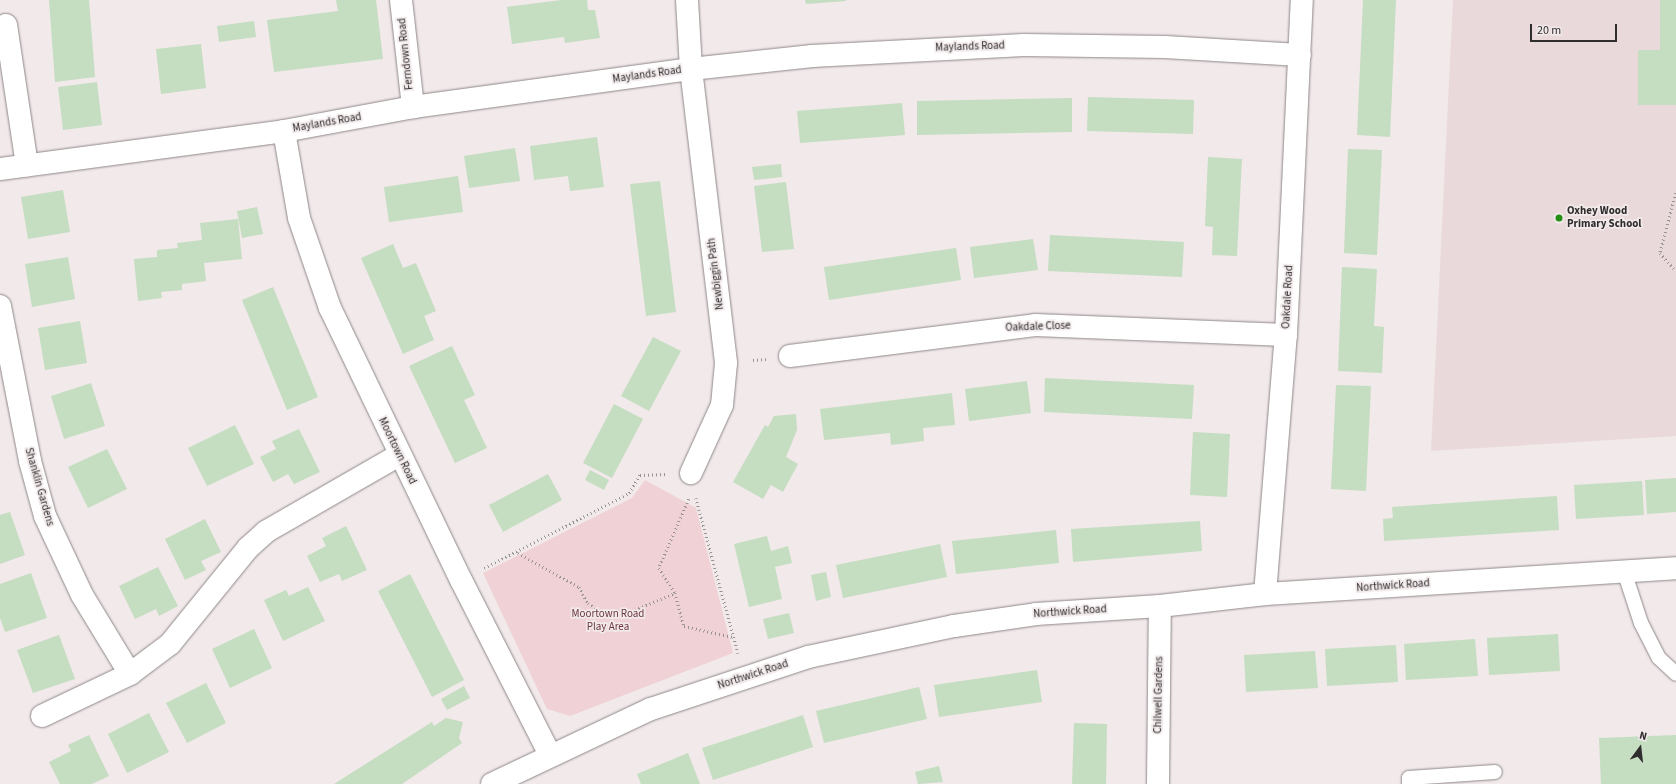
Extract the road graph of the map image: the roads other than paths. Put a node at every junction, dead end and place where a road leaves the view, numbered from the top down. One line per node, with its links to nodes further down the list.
1 (401, 0): 7 (street, Ferndown Road)
2 (687, 0): 6 (street, Newbiggin Path)
3 (1302, 0): 5 (street, Oakdale Road)
4 (6, 25): 9 (street)
5 (1300, 55): 6 (street, Maylands Road); 12 (street, Oakdale Road)
6 (691, 69): 7 (street, Maylands Road); 15 (street, Newbiggin Path)
7 (413, 108): 8 (street, Maylands Road)
8 (284, 131): 9 (street, Maylands Road); 14 (street, Moortown Road)
9 (27, 165): 10 (street, Maylands Road)
10 (0, 169)
11 (0, 306): 20 (street, Shanklin Gardens)
12 (1286, 334): 13 (street, Oakdale Close); 18 (street, Oakdale Road)
13 (790, 356)
14 (399, 455): 20 (street); 23 (street, Moortown Road)
15 (692, 481)
16 (1676, 568): 17 (street, Northwick Road)
17 (1624, 571): 18 (street, Northwick Road); 21 (lane)
18 (1265, 594): 19 (street, Northwick Road)
19 (1160, 606): 23 (street, Northwick Road); 26 (street, Chilwell Gardens)
20 (130, 674): 22 (street)
21 (1676, 674)
22 (42, 716)
23 (550, 755): 25 (street, Northwick Road)
24 (1495, 772): 27 (lane)
25 (492, 784)
26 (1158, 784)
27 (1409, 784)

